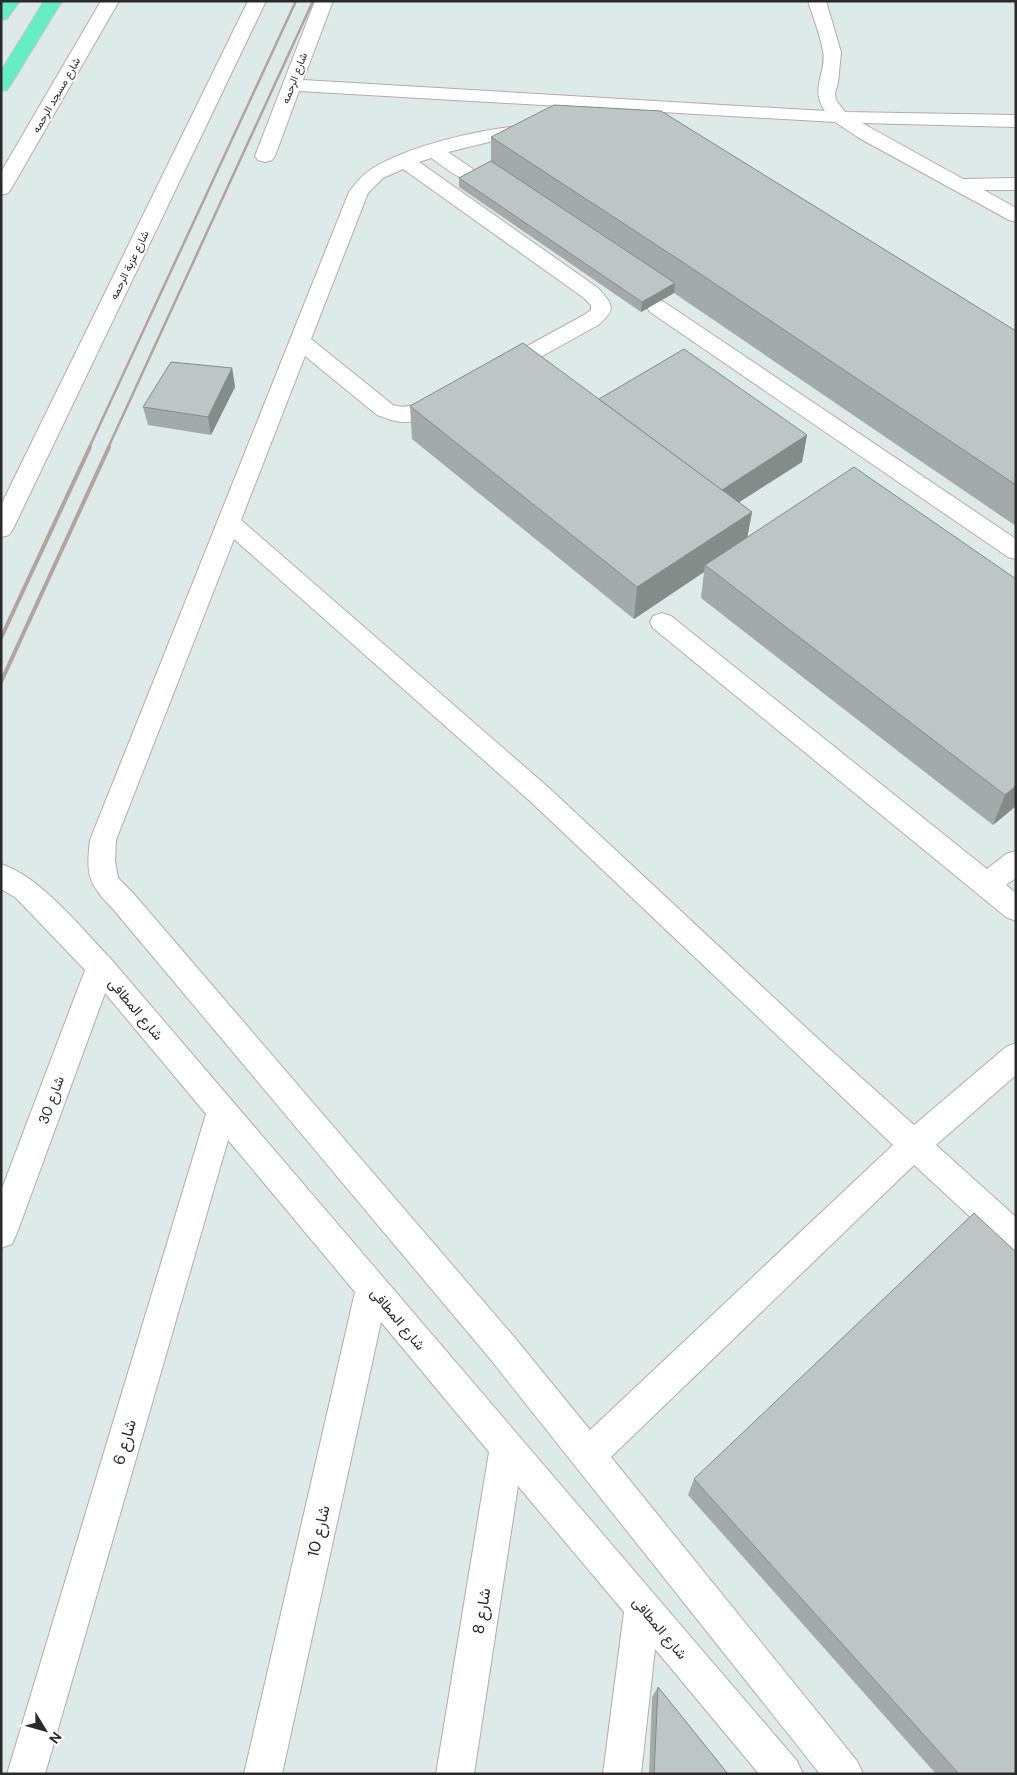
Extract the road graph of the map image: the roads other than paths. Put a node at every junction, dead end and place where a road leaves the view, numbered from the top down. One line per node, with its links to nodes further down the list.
1 (10, 1): 7 (highway)
2 (53, 1): 9 (highway)
3 (110, 1): 19 (street, شارع مسجد الرحمه)
4 (256, 1): 24 (street, شارع عزبة الرحمه)
5 (324, 1): 8 (street, شارع الرحمه)
6 (817, 1): 10 (street)
7 (1, 16)
8 (292, 85): 10 (street); 14 (street, شارع الرحمه)
9 (1, 86)
10 (839, 116): 11 (street); 18 (street)
11 (1016, 121)
12 (552, 131): 13 (street)
13 (434, 151): 15 (street); 16 (street)
14 (265, 156)
15 (405, 161): 22 (street); 22 (street)
16 (468, 175)
17 (1016, 184): 18 (street)
18 (958, 185): 20 (street)
19 (1, 189)
20 (1016, 216)
21 (657, 307): 25 (street)
22 (300, 341): 23 (street)
23 (229, 522): 34 (street); 39 (street)
24 (1, 529)
25 (1016, 550)
26 (662, 622): 29 (street)
27 (1016, 862): 29 (street)
28 (1, 875): 31 (street, شارع المطافى)
29 (987, 885): 30 (street)
30 (1016, 909)
31 (100, 967): 33 (street, شارع المطافى); 35 (street, شارع 30)
32 (1016, 1056): 34 (street)
33 (222, 1110): 37 (street, شارع المطافى); 41 (street, شارع 6)
34 (914, 1145): 36 (street); 39 (street)
35 (1, 1233)
36 (1016, 1238)
37 (372, 1288): 38 (street, شارع المطافى); 42 (street, شارع 10)
38 (507, 1448): 40 (street, شارع المطافى); 43 (street, شارع 8)
39 (588, 1455): 46 (street)
40 (642, 1607): 44 (street); 45 (street, شارع المطافى)
41 (26, 1774)
42 (263, 1774)
43 (455, 1774)
44 (622, 1774)
45 (784, 1774)
46 (844, 1774)

